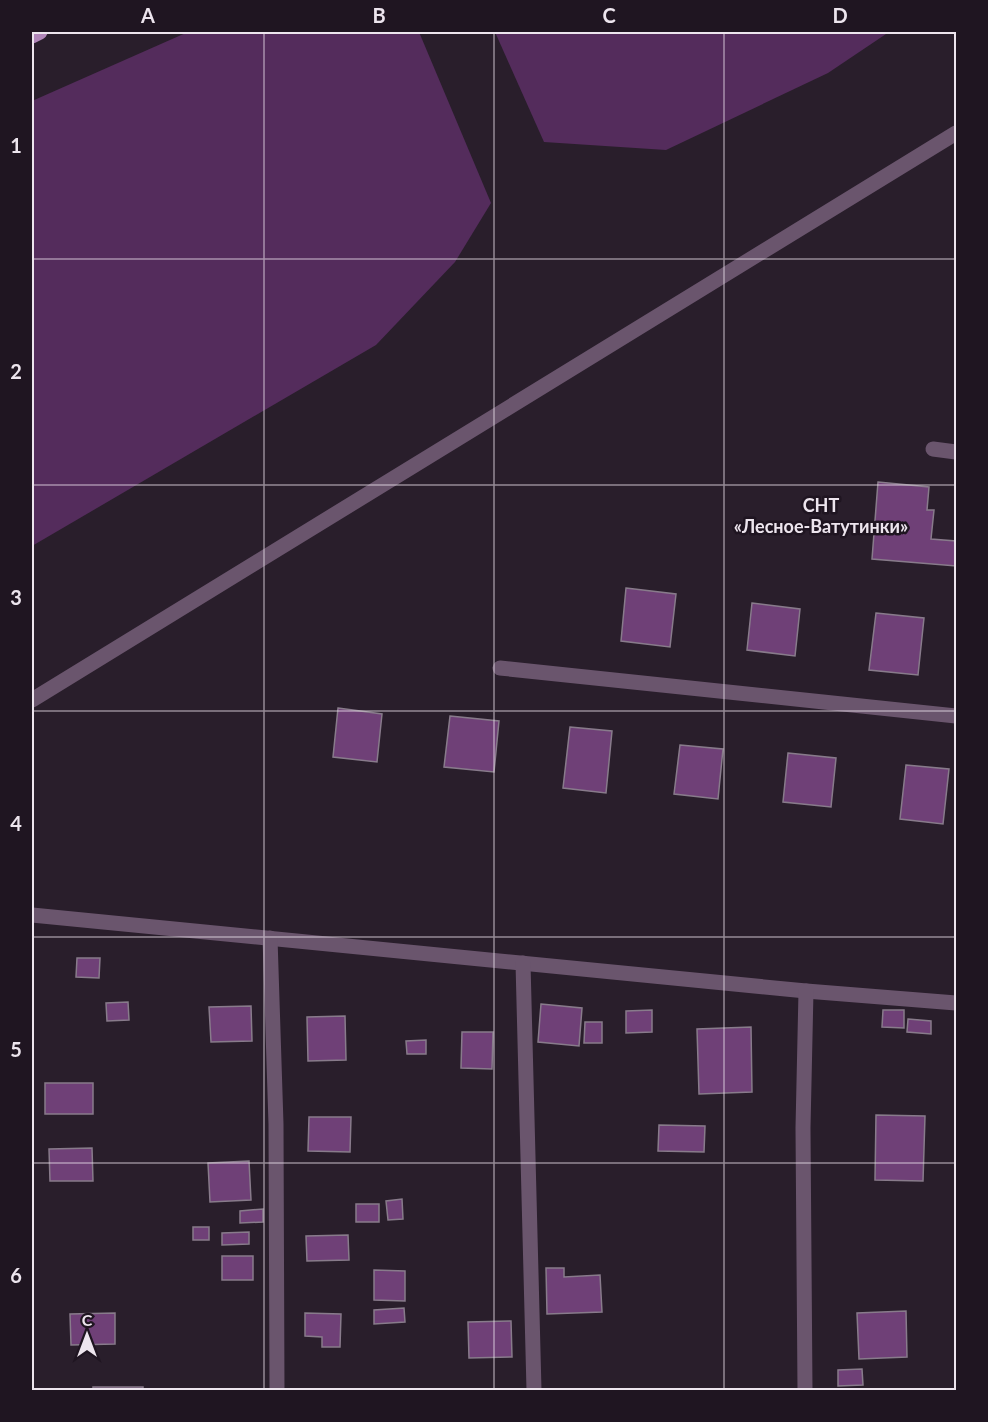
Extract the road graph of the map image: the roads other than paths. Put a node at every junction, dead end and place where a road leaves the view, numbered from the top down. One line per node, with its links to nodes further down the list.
1 (40, 32): 2 (main road)
2 (32, 36)
3 (957, 133): 7 (street)
4 (933, 449): 5 (street)
5 (957, 452)
6 (500, 668): 8 (street)
7 (32, 700)
8 (957, 716)
9 (32, 915): 10 (street)
10 (270, 938): 11 (street); 14 (street)
11 (523, 963): 12 (street); 15 (street)
12 (806, 991): 13 (street); 16 (street)
13 (957, 1003)
14 (278, 1390)
15 (534, 1390)
16 (805, 1390)

